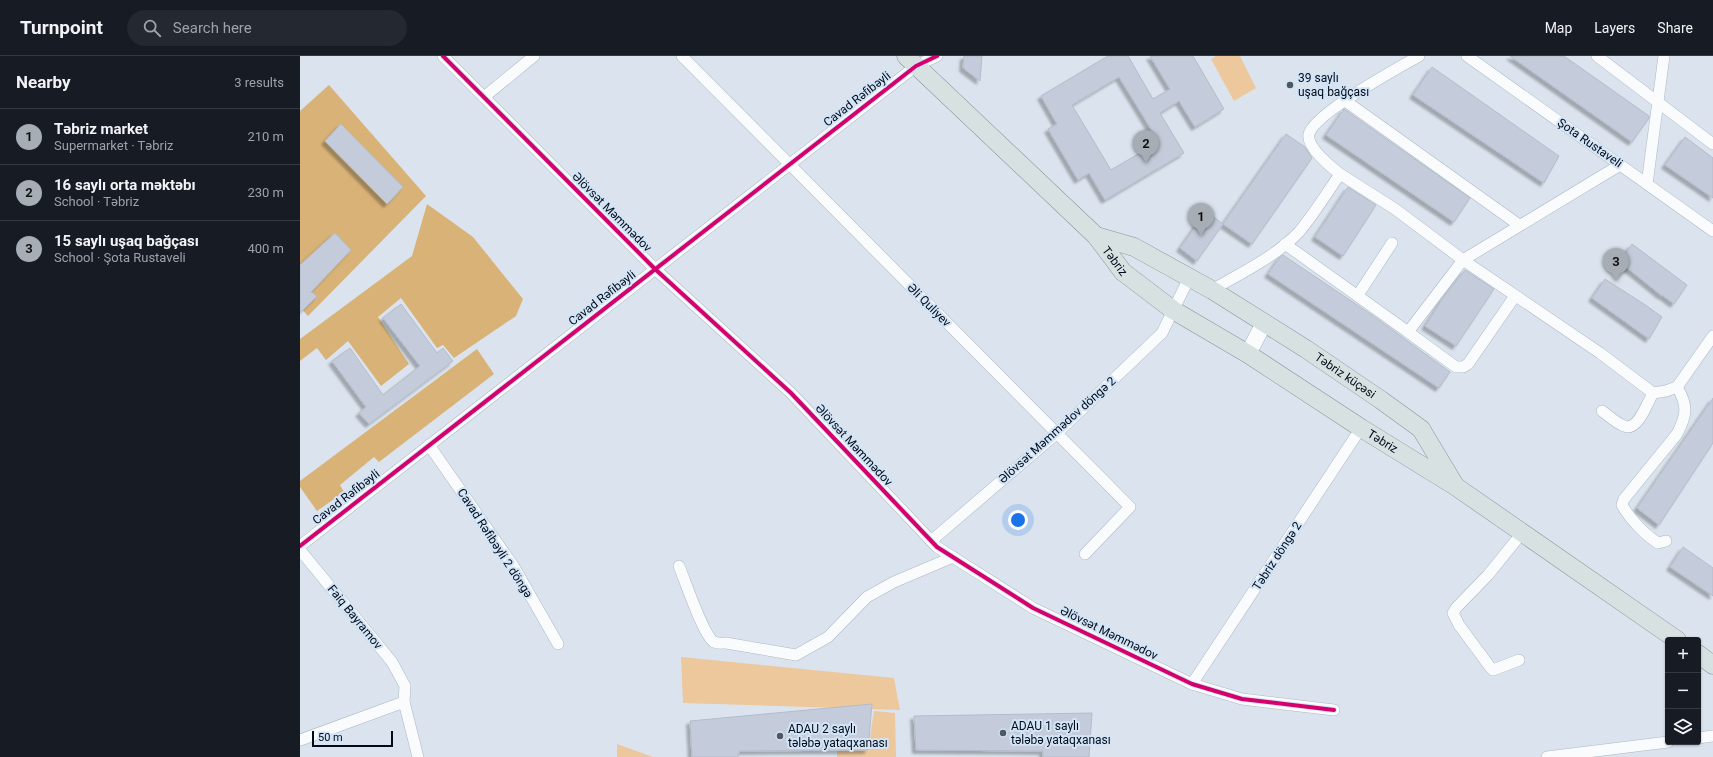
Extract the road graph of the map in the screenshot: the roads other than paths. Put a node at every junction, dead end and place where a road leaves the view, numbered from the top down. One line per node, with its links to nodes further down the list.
1 (443, 56): 10 (street, Əlövsət Məmmədov)
2 (534, 56): 10 (street)
3 (682, 56): 14 (street, Əli Quliyev)
4 (937, 56): 9 (street, Cavad Rəfibəyli)
5 (1419, 56): 11 (street)
6 (1467, 56): 15 (street, Şota Rustaveli)
7 (1597, 56): 12 (street)
8 (1664, 56): 12 (street)
9 (911, 61): 14 (street, Cavad Rəfibəyli); 20 (main road, Təbriz)
10 (484, 97): 24 (street, Əlövsət Məmmədov)
11 (1344, 100): 16 (street); 18 (street)
12 (1658, 103): 13 (street); 17 (street)
13 (1713, 144)
14 (790, 164): 24 (street, Cavad Rəfibəyli); 38 (street, Əli Quliyev)
15 (1620, 165): 17 (street, Şota Rustaveli); 18 (street)
16 (1340, 174): 22 (street); 23 (street)
17 (1648, 184): 19 (street, Şota Rustaveli)
18 (1519, 225): 23 (street)
19 (1713, 231)
20 (1096, 236): 25 (main road, Təbriz); 29 (main road, Təbriz)
21 (1392, 243): 27 (street)
22 (1285, 244): 26 (street); 27 (street)
23 (1463, 260): 28 (street); 31 (street)
24 (655, 269): 39 (street, Cavad Rəfibəyli); 42 (street, Əlövsət Məmmədov)
25 (1189, 278): 26 (main road, Təbriz); 29 (street, Əlövsət Məmmədov döngə 2)
26 (1212, 290): 30 (main road, Təbriz küçəsi)
27 (1358, 295): 31 (street)
28 (1515, 296): 31 (street); 35 (street)
29 (1173, 310): 33 (main road, Təbriz); 38 (street, Əlövsət Məmmədov döngə 2)
30 (1264, 323): 33 (main road); 40 (main road, Təbriz küçəsi)
31 (1408, 332)
32 (1713, 336): 34 (street)
33 (1248, 354): 37 (main road, Təbriz)
34 (1677, 387): 35 (street); 43 (street)
35 (1653, 393): 36 (street)
36 (1602, 411)
37 (1361, 428): 40 (main road, Təbriz); 54 (street, Təbriz döngə 2)
38 (1056, 434): 42 (street, Əlövsət Məmmədov döngə 2); 46 (street, Əli Quliyev)
39 (429, 445): 44 (street, Cavad Rəfibəyli); 50 (street, Cavad Rəfibəyli 2 döngə)
40 (1455, 486): 41 (main road, Təbriz)
41 (1522, 533): 49 (main road, Təbriz); 52 (street)
42 (931, 541): 47 (street, Əlövsət Məmmədov)
43 (1666, 541)
44 (300, 546)
45 (300, 550): 55 (street, Faiq Bayramov)
46 (1085, 554)
47 (953, 557): 48 (street); 54 (street, Əlövsət Məmmədov)
48 (679, 566)
49 (1673, 637)
50 (558, 644)
51 (1701, 656): 53 (main road)
52 (1519, 660)
53 (1713, 665)
54 (1192, 684): 56 (street, Əlövsət Məmmədov)
55 (404, 702): 59 (street); 62 (street)
56 (1334, 710)
57 (1713, 736): 58 (street)
58 (1701, 738)
59 (300, 740)
60 (1665, 743): 61 (street)
61 (1630, 752): 63 (street)
62 (418, 757)
63 (1547, 757)

